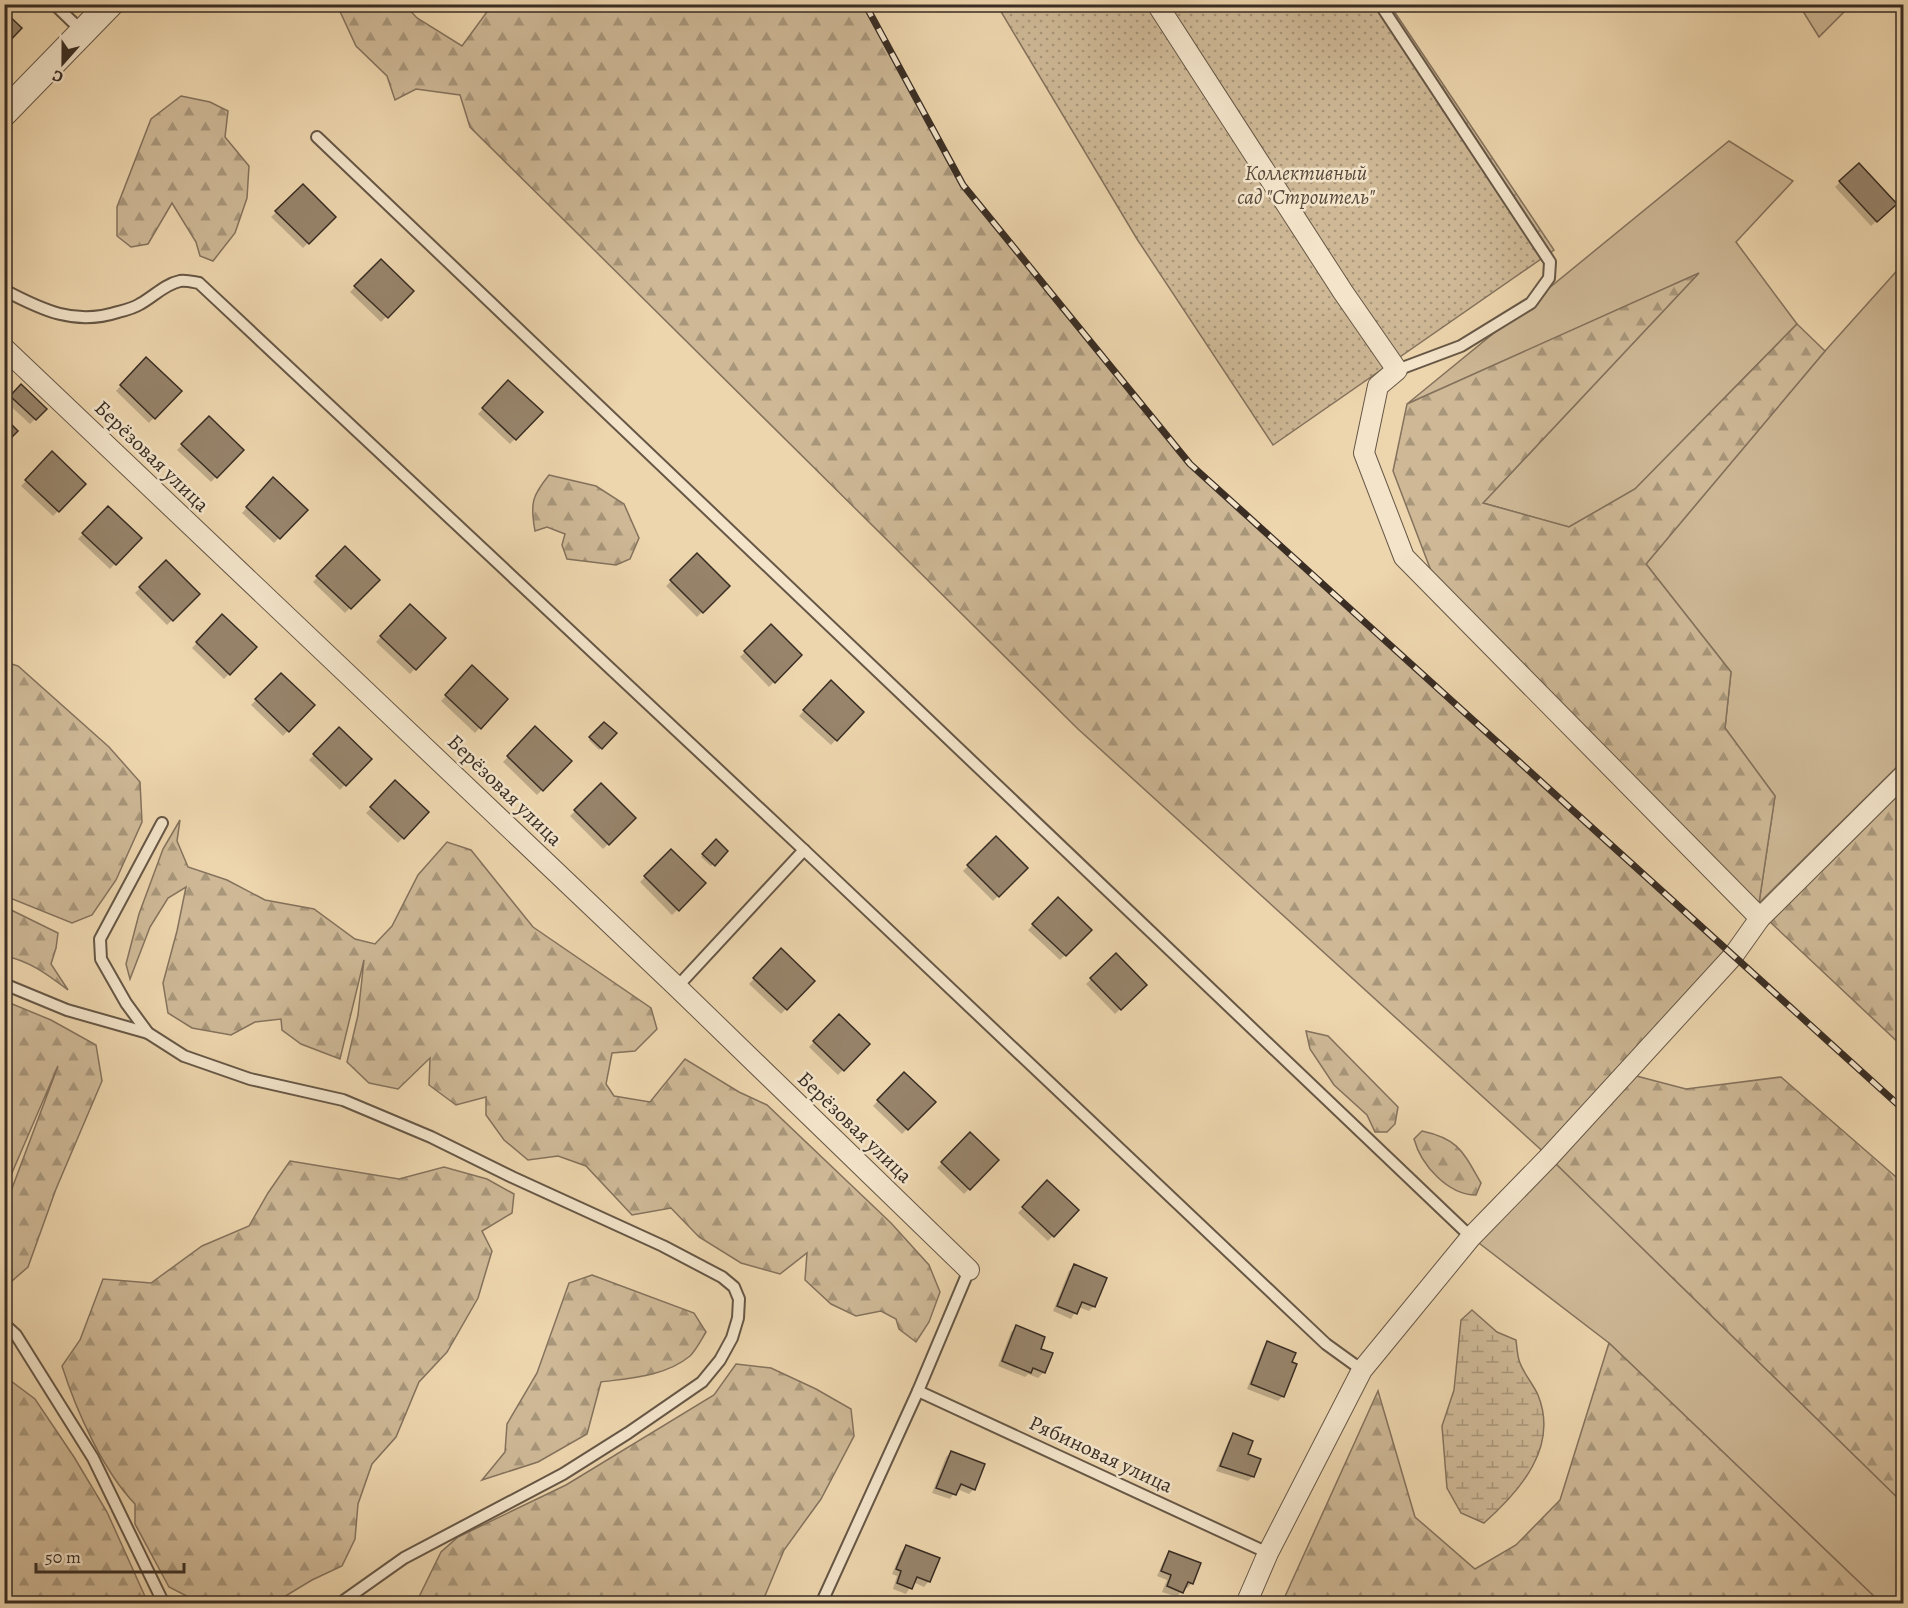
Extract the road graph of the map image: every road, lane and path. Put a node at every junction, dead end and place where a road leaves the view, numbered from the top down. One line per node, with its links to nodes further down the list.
1 (54, 4): 5 (lane)
2 (110, 4): 5 (street)
3 (1156, 4): 10 (street)
4 (1380, 4): 10 (lane)
5 (83, 32): 6 (street)
6 (4, 113)
7 (317, 137): 18 (lane)
8 (4, 290): 13 (lane)
9 (6, 355): 16 (street, Берёзовая улица)
10 (1397, 370): 14 (street)
11 (1904, 775): 14 (street)
12 (162, 823): 17 (lane)
13 (804, 850): 16 (lane); 21 (lane)
14 (1760, 918): 18 (street)
15 (4, 984): 17 (lane)
16 (677, 987): 19 (street, Берёзовая улица)
17 (148, 1033): 25 (lane)
18 (1471, 1237): 21 (street)
19 (969, 1270): 22 (lane)
20 (4, 1324): 24 (lane)
21 (1362, 1370): 23 (street)
22 (918, 1391): 23 (lane, Рябиновая улица); 26 (lane)
23 (1269, 1553): 27 (street)
24 (164, 1604)
25 (339, 1604)
26 (821, 1604)
27 (1246, 1604)

